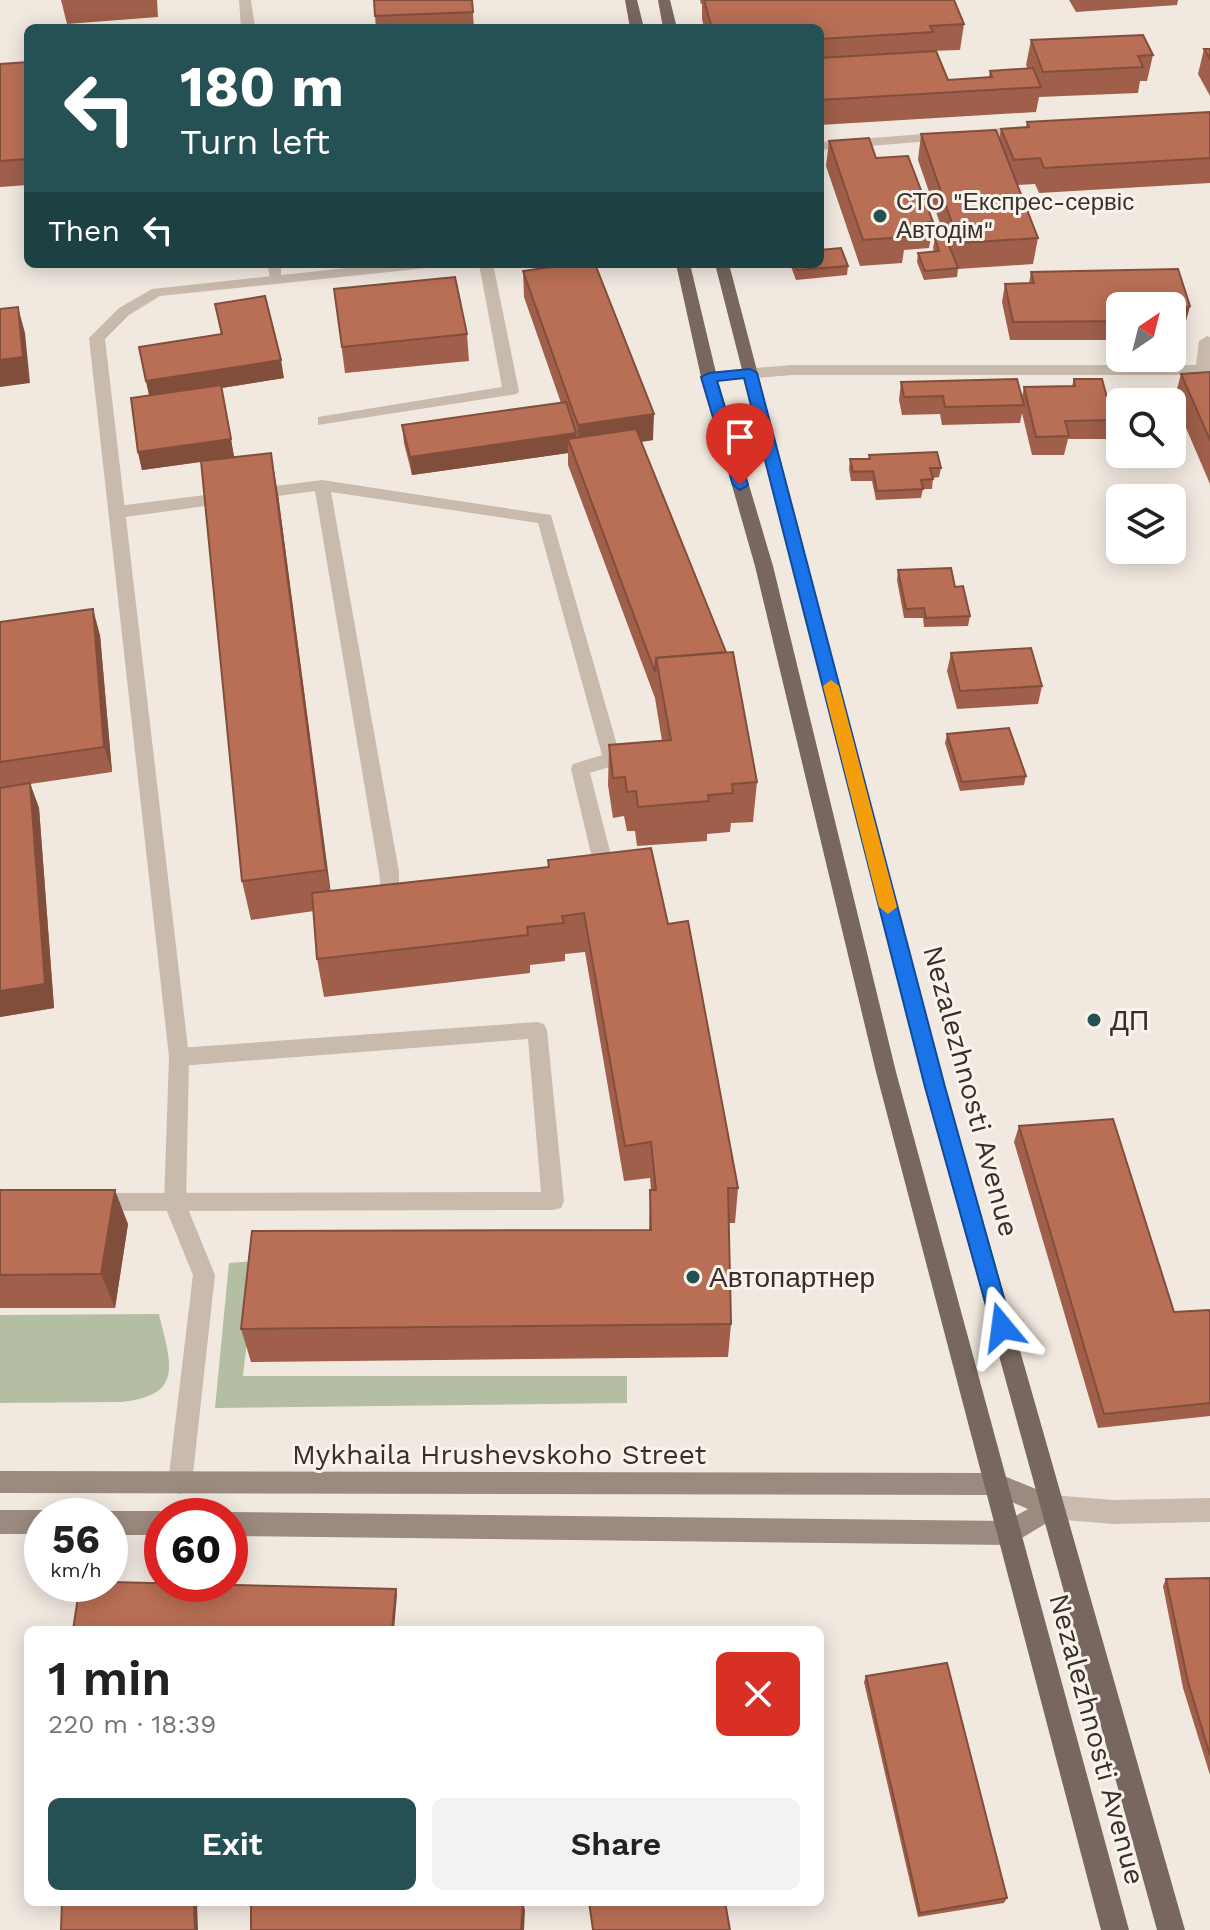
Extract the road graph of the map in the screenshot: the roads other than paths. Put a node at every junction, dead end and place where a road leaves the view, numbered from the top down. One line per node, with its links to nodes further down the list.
1 (245, 0): 4 (street)
2 (631, 0): 5 (main road)
3 (664, 0): 6 (main road)
4 (248, 24)
5 (636, 24)
6 (669, 24)
7 (1038, 130): 8 (street)
8 (824, 146)
9 (351, 268): 13 (street)
10 (487, 268): 18 (street)
11 (684, 268): 17 (main road, Nezalezhnosti Avenue)
12 (723, 268): 16 (main road, Nezalezhnosti Avenue)
13 (275, 272): 20 (street)
14 (1207, 341): 15 (street)
15 (1207, 370): 16 (street)
16 (750, 373): 17 (street); 29 (main road, Nezalezhnosti Avenue)
17 (709, 377): 28 (main road, Nezalezhnosti Avenue)
18 (324, 421)
19 (322, 485): 20 (street); 21 (street); 22 (street)
20 (118, 512): 23 (street)
21 (572, 868)
22 (420, 891)
23 (179, 1057): 25 (street); 25 (street)
24 (64, 1202): 25 (street)
25 (175, 1204): 27 (street)
26 (0, 1482): 27 (main road, Mykhaila Hrushevskoho Street)
27 (180, 1483): 28 (main road, Mykhaila Hrushevskoho Street)
28 (997, 1484): 29 (main road); 34 (main road, Nezalezhnosti Avenue)
29 (1052, 1507): 30 (street); 34 (main road); 36 (main road, Nezalezhnosti Avenue)
30 (1210, 1510)
31 (0, 1522): 32 (main road)
32 (24, 1522)
33 (248, 1524): 34 (main road)
34 (1010, 1533): 35 (main road, Nezalezhnosti Avenue)
35 (1115, 1930)
36 (1171, 1930)

